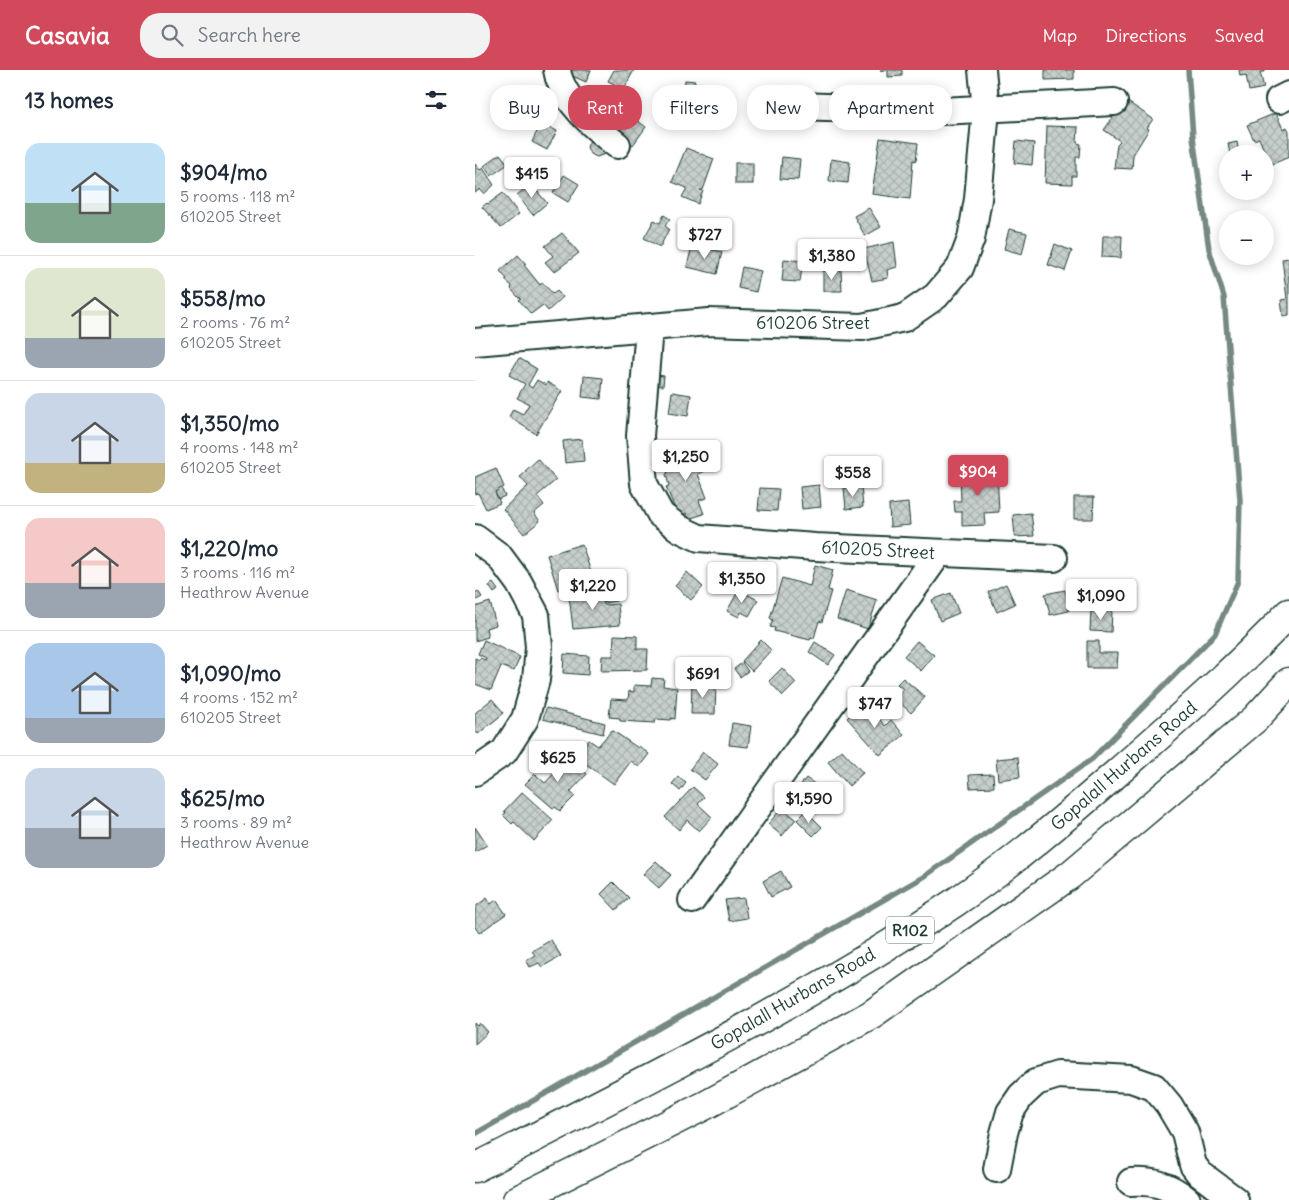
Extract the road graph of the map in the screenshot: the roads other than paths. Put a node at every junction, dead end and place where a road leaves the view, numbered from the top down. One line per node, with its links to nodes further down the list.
1 (557, 70): 6 (street)
2 (982, 70): 5 (street, 610206 Street)
3 (1114, 102): 5 (street)
4 (819, 107): 5 (street)
5 (986, 109): 7 (street, 610206 Street)
6 (617, 145)
7 (649, 328): 8 (street, 610206 Street); 10 (street, 610205 Street)
8 (475, 342)
9 (475, 538): 14 (street)
10 (938, 554): 11 (street, 610205 Street); 15 (street)
11 (1055, 558)
12 (1289, 613): 16 (main road, Gopalall Hurbans Road / R102)
13 (1289, 682): 19 (main road, R102)
14 (475, 772)
15 (692, 900)
16 (475, 1168)
17 (997, 1169): 21 (street)
18 (1131, 1182): 20 (street)
19 (517, 1200)
20 (1187, 1200)
21 (1235, 1200)

